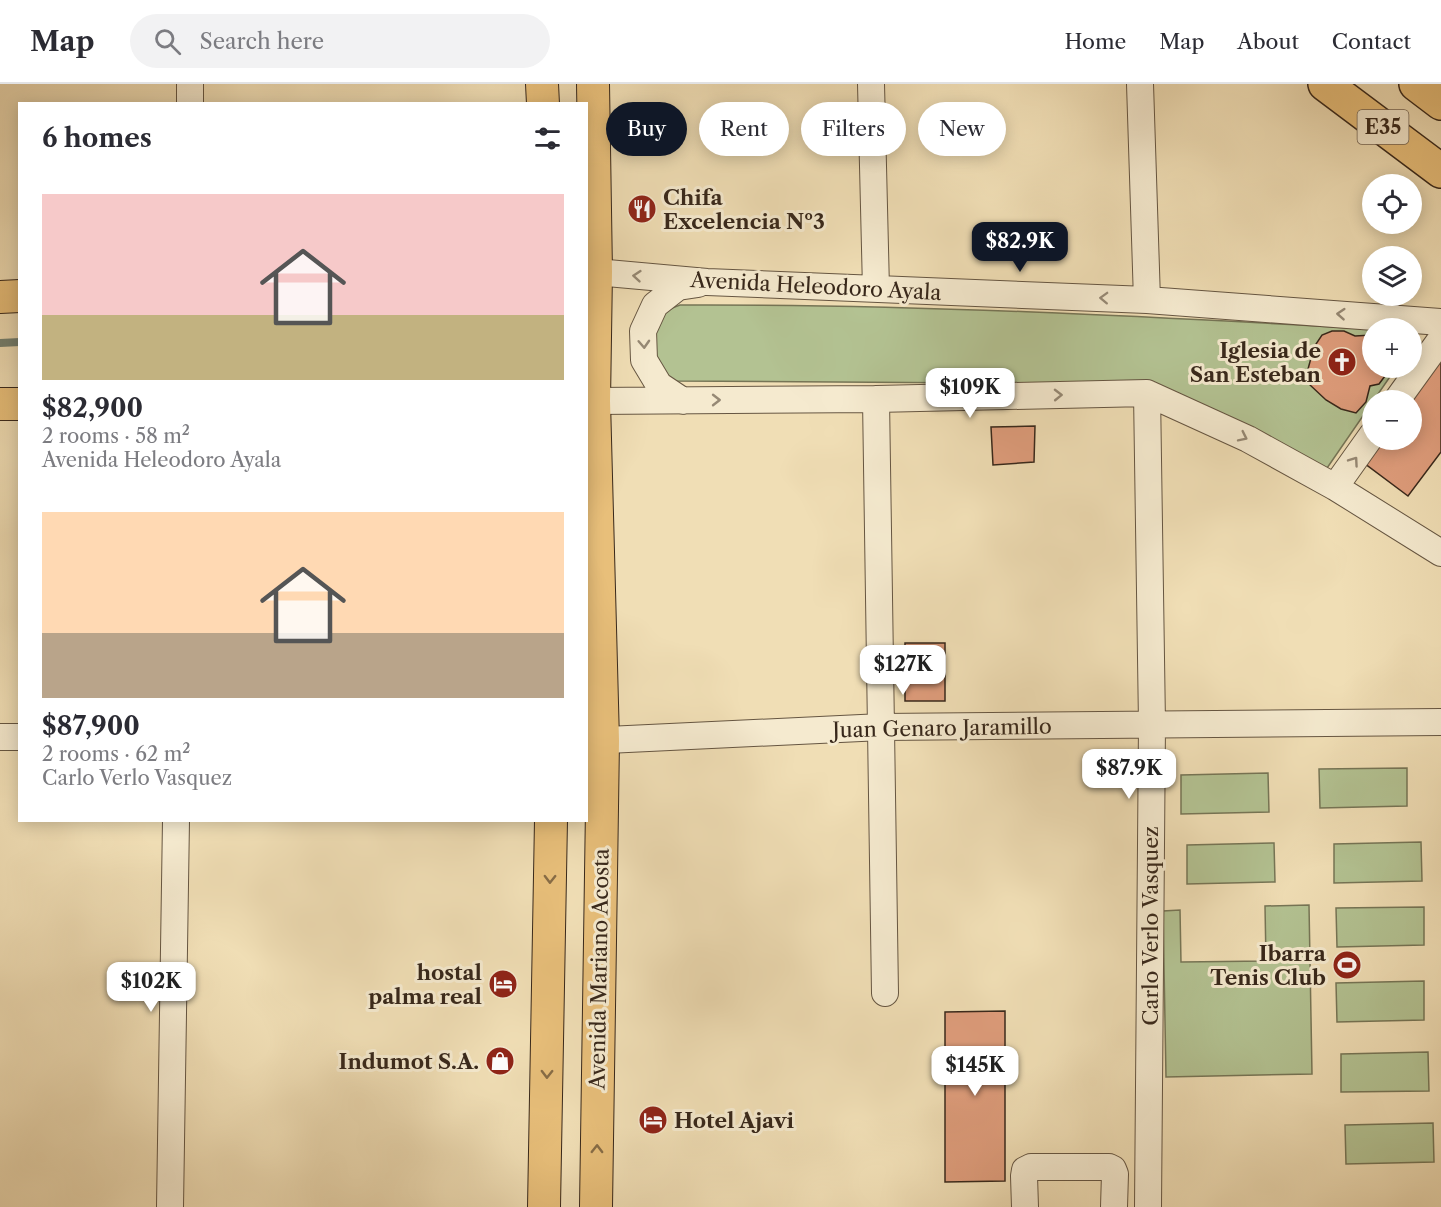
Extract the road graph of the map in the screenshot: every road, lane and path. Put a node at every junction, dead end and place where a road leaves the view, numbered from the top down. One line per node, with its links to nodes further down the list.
1 (190, 84): 8 (street)
2 (542, 84): 9 (main road)
3 (593, 84): 12 (main road, Avenida Mariano Acosta)
4 (871, 84): 14 (street)
5 (1140, 84): 17 (street)
6 (1324, 84): 11 (highway, E35)
7 (1416, 84): 10 (highway, E35)
8 (190, 102)
9 (543, 102)
10 (1441, 103)
11 (1441, 171)
12 (591, 273): 13 (street, Avenida Heleodoro Ayala, one-way to 12); 24 (main road, Avenida Mariano Acosta)
13 (707, 282): 14 (street, Avenida Heleodoro Ayala); 23 (street, one-way to 23)
14 (876, 290): 17 (street, Avenida Heleodoro Ayala, one-way to 14)
15 (18, 296): 16 (main road)
16 (0, 297)
17 (1147, 300): 18 (street, Avenida Heleodoro Ayala, one-way to 17)
18 (1441, 322)
19 (1441, 339): 20 (street)
20 (1404, 390)
21 (1147, 393): 22 (street, one-way to 21); 28 (street, one-way to 28); 31 (street, Carlo Verlo Vasquez)
22 (876, 399): 23 (street, one-way to 22); 32 (street)
23 (683, 400): 24 (street)
24 (590, 401): 35 (main road, Avenida Mariano Acosta)
25 (0, 404): 26 (main road)
26 (18, 404)
27 (1362, 449): 28 (street, one-way to 27)
28 (1335, 487): 29 (street)
29 (1441, 553)
30 (1441, 722): 31 (street, Juan Genaro Jaramillo)
31 (1152, 724): 32 (street, Juan Genaro Jaramillo); 44 (street, Carlo Verlo Vasquez)
32 (882, 727): 35 (street, Juan Genaro Jaramillo); 38 (street)
33 (0, 737): 34 (street)
34 (18, 737)
35 (595, 741): 41 (main road, Avenida Mariano Acosta, one-way to 35)
36 (176, 822): 39 (street)
37 (551, 822): 40 (main road, one-way to 40)
38 (885, 993)
39 (170, 1207)
40 (544, 1207)
41 (596, 1207)
42 (1025, 1207): 43 (street)
43 (1114, 1207)
44 (1148, 1207)

